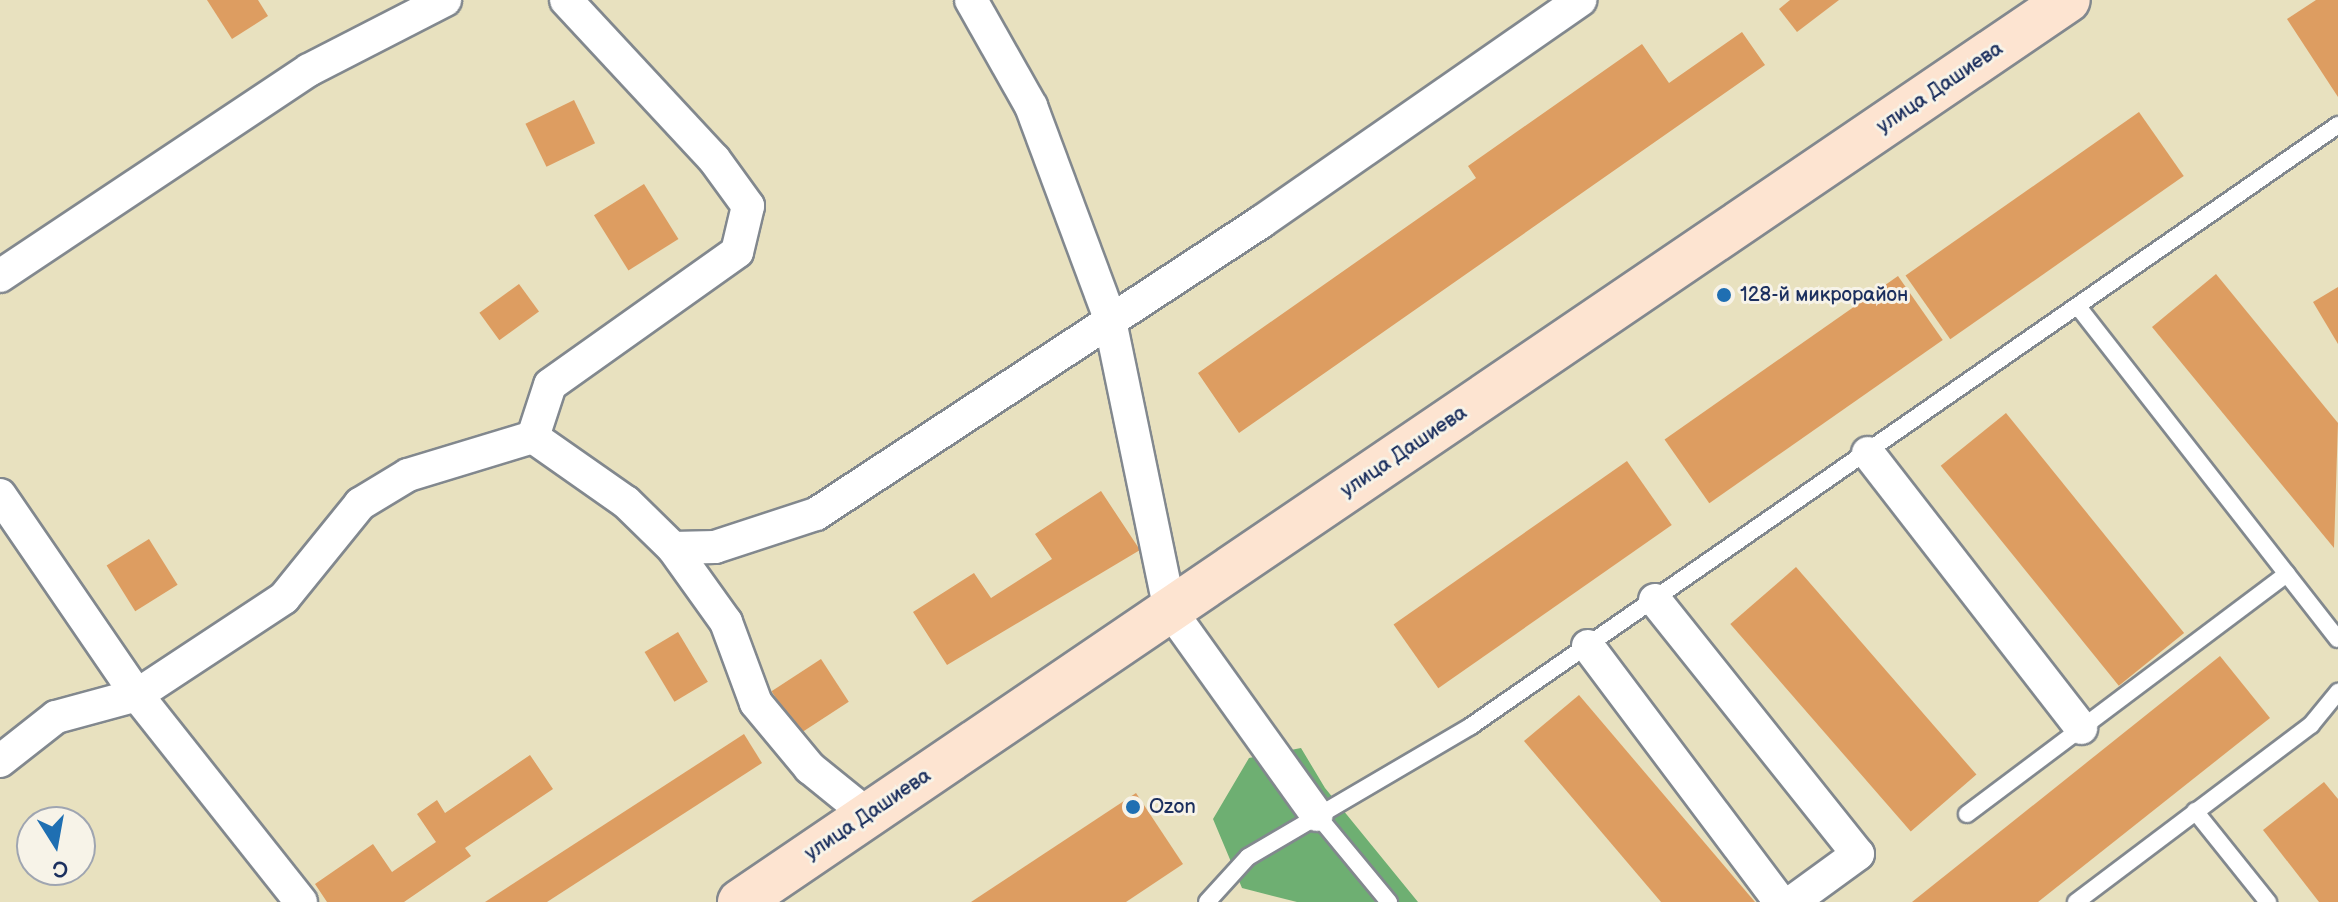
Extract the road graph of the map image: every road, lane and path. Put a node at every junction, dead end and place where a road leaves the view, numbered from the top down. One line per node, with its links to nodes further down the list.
1 (445, 0): 7 (street)
2 (566, 0): 10 (street)
3 (971, 0): 9 (street)
4 (1581, 0): 9 (street)
5 (2068, 0): 16 (street, улица Дашиева)
6 (2338, 125): 8 (lane)
7 (0, 276)
8 (2079, 308): 11 (lane); 14 (lane)
9 (1109, 316): 13 (street); 16 (street)
10 (533, 437): 13 (street); 20 (street)
11 (1868, 453): 15 (lane); 21 (street)
12 (0, 495): 20 (street)
13 (673, 548): 25 (street)
14 (2287, 574): 17 (lane); 21 (lane)
15 (1655, 600): 18 (lane); 32 (street)
16 (1170, 610): 25 (street, улица Дашиева); 26 (street)
17 (2338, 639)
18 (1588, 646): 26 (lane); 31 (street)
19 (2338, 692): 23 (lane)
20 (137, 695): 22 (street); 27 (street)
21 (2081, 728): 24 (lane)
22 (0, 761)
23 (2195, 811): 33 (lane); 34 (lane)
24 (1967, 814)
25 (868, 815): 28 (street, улица Дашиева)
26 (1317, 815): 29 (lane); 30 (lane)
27 (301, 902)
28 (740, 902)
29 (1207, 902)
30 (1389, 902)
31 (1780, 902)
32 (1792, 902)
33 (2076, 902)
34 (2268, 902)

